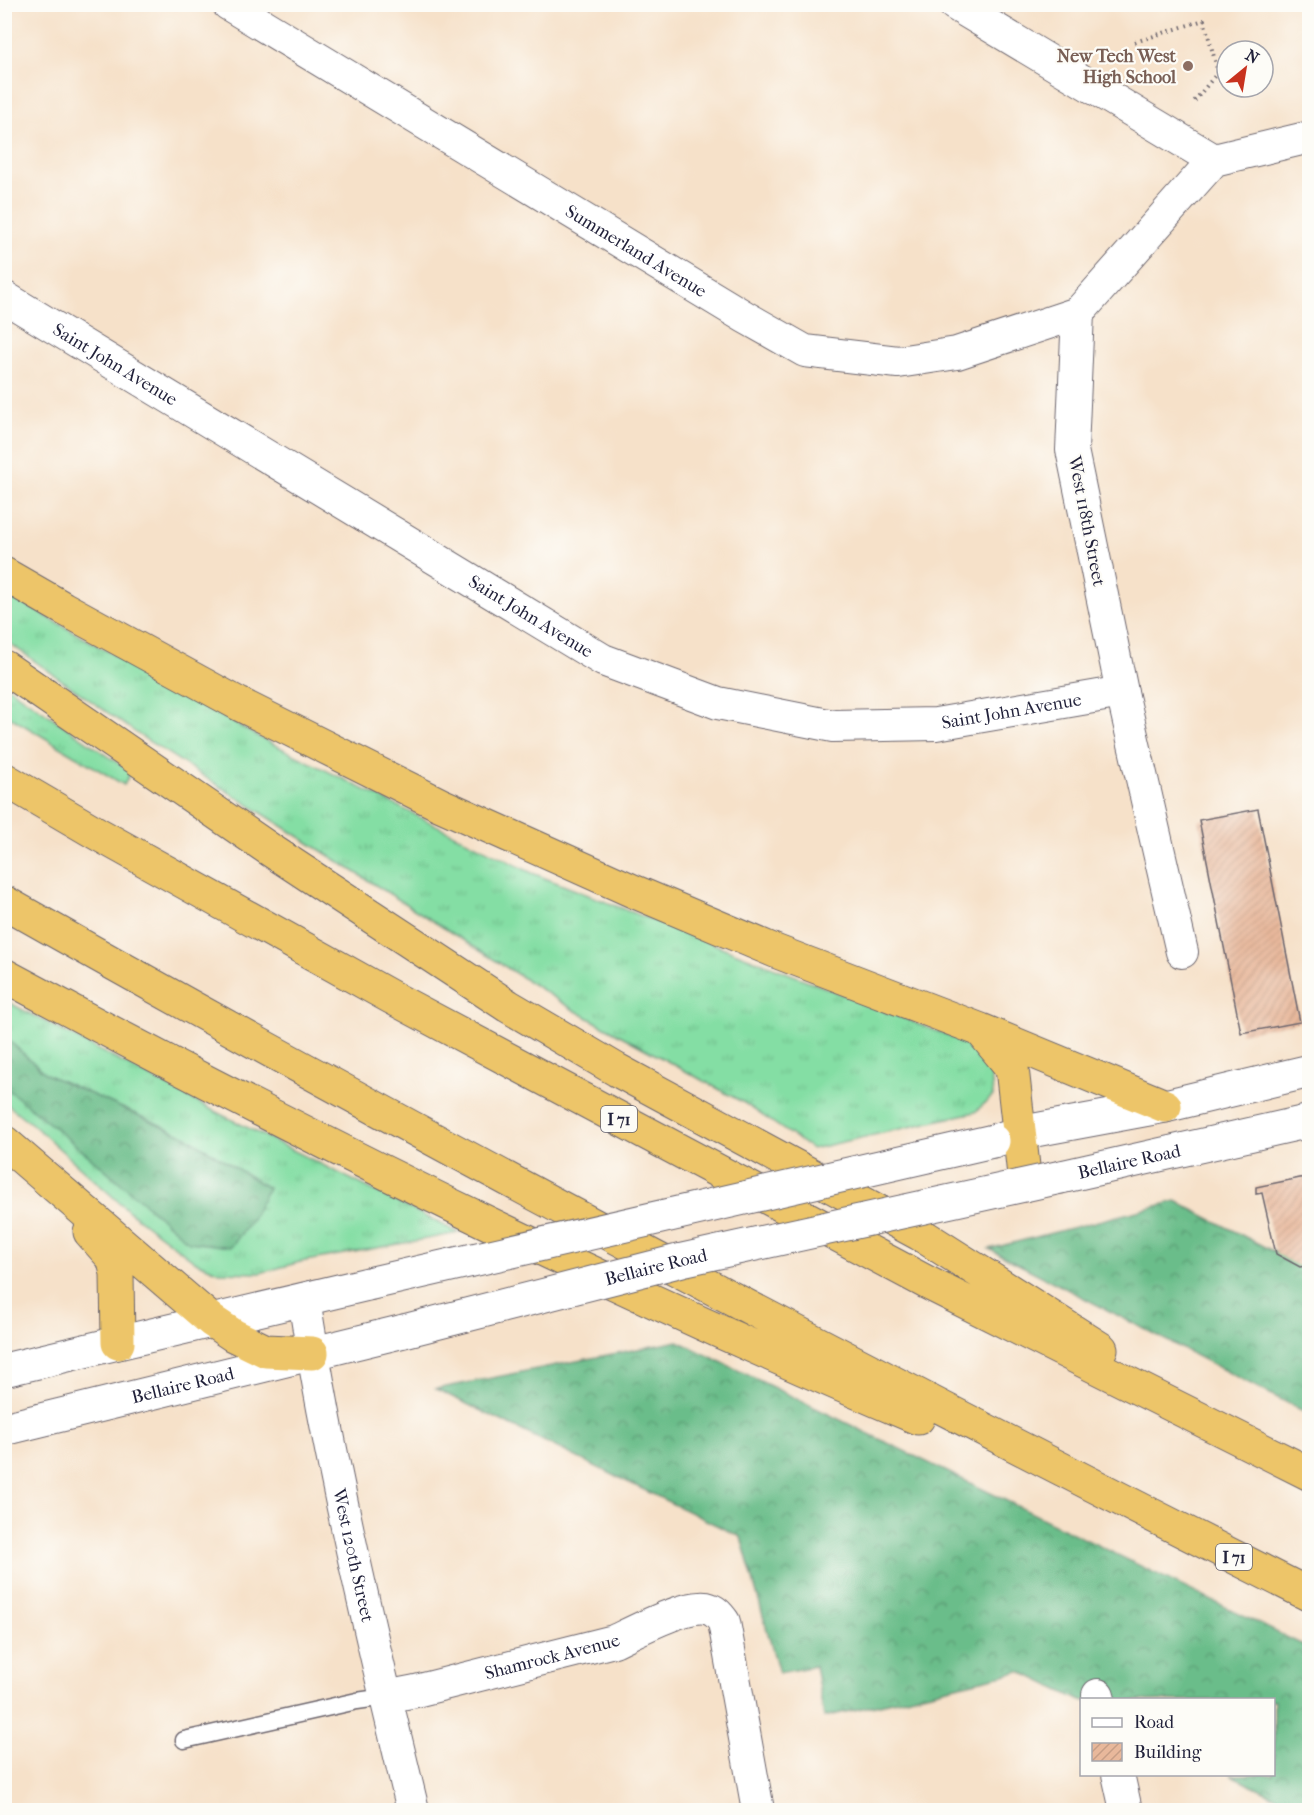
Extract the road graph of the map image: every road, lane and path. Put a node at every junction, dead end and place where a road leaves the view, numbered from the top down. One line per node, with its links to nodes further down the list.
1 (228, 4): 8 (street, Summerland Avenue)
2 (954, 4): 6 (street)
3 (1135, 42): 4 (path)
4 (1192, 104)
5 (1310, 137): 6 (street)
6 (1214, 160): 8 (street)
7 (4, 297): 11 (street, Saint John Avenue)
8 (1077, 313): 11 (street, West 118th Street)
9 (4, 574): 16 (highway)
10 (4, 667): 30 (highway)
11 (1122, 692): 14 (street, West 118th Street)
12 (4, 779): 30 (highway, I 71)
13 (4, 902): 32 (highway, I 71)
14 (1182, 952)
15 (4, 975): 32 (highway)
16 (981, 1030): 18 (highway); 20 (highway)
17 (1310, 1071): 18 (street)
18 (1165, 1106): 20 (street)
19 (1310, 1121): 23 (street, Bellaire Road, bridge)
20 (1006, 1137): 23 (highway); 24 (street, bridge)
21 (4, 1142): 22 (highway)
22 (39, 1171): 25 (highway); 26 (highway)
23 (1025, 1184): 27 (street, Bellaire Road, bridge)
24 (304, 1299): 25 (street); 27 (street, West 120th Street)
25 (212, 1321): 26 (street); 27 (highway)
26 (118, 1343): 28 (street)
27 (312, 1353): 29 (street, Bellaire Road); 34 (street, West 120th Street)
28 (4, 1370)
29 (4, 1429)
30 (1244, 1441): 31 (highway, I 71)
31 (1310, 1474)
32 (1158, 1519): 33 (highway, I 71)
33 (1310, 1595)
34 (385, 1696): 35 (lane, Shamrock Avenue); 37 (street, West 120th Street); 38 (street, Shamrock Avenue)
35 (184, 1740)
36 (1118, 1776): 39 (street)
37 (413, 1810)
38 (758, 1810)
39 (1126, 1810)

